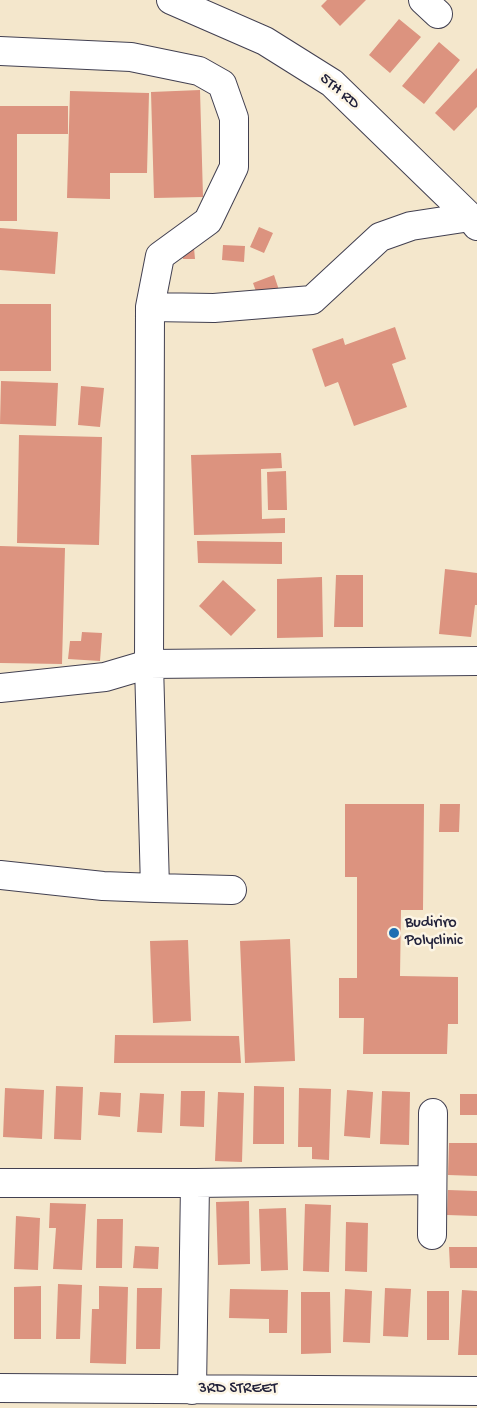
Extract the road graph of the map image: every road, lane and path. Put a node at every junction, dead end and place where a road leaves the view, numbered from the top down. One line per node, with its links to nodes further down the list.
1 (171, 0): 3 (street, 5TH RD)
2 (0, 51): 4 (street)
3 (474, 221): 4 (street)
4 (150, 307): 6 (street)
5 (477, 661): 6 (street)
6 (149, 664): 7 (street); 9 (street)
7 (0, 688)
8 (0, 875): 9 (street)
9 (155, 888): 10 (street)
10 (232, 890)
11 (433, 1113): 12 (street)
12 (432, 1180): 14 (street); 15 (street)
13 (0, 1182): 14 (street)
14 (195, 1183): 17 (street)
15 (432, 1235)
16 (0, 1388): 17 (street, 3RD STREET)
17 (192, 1390): 18 (street, 3RD STREET)
18 (477, 1391)

